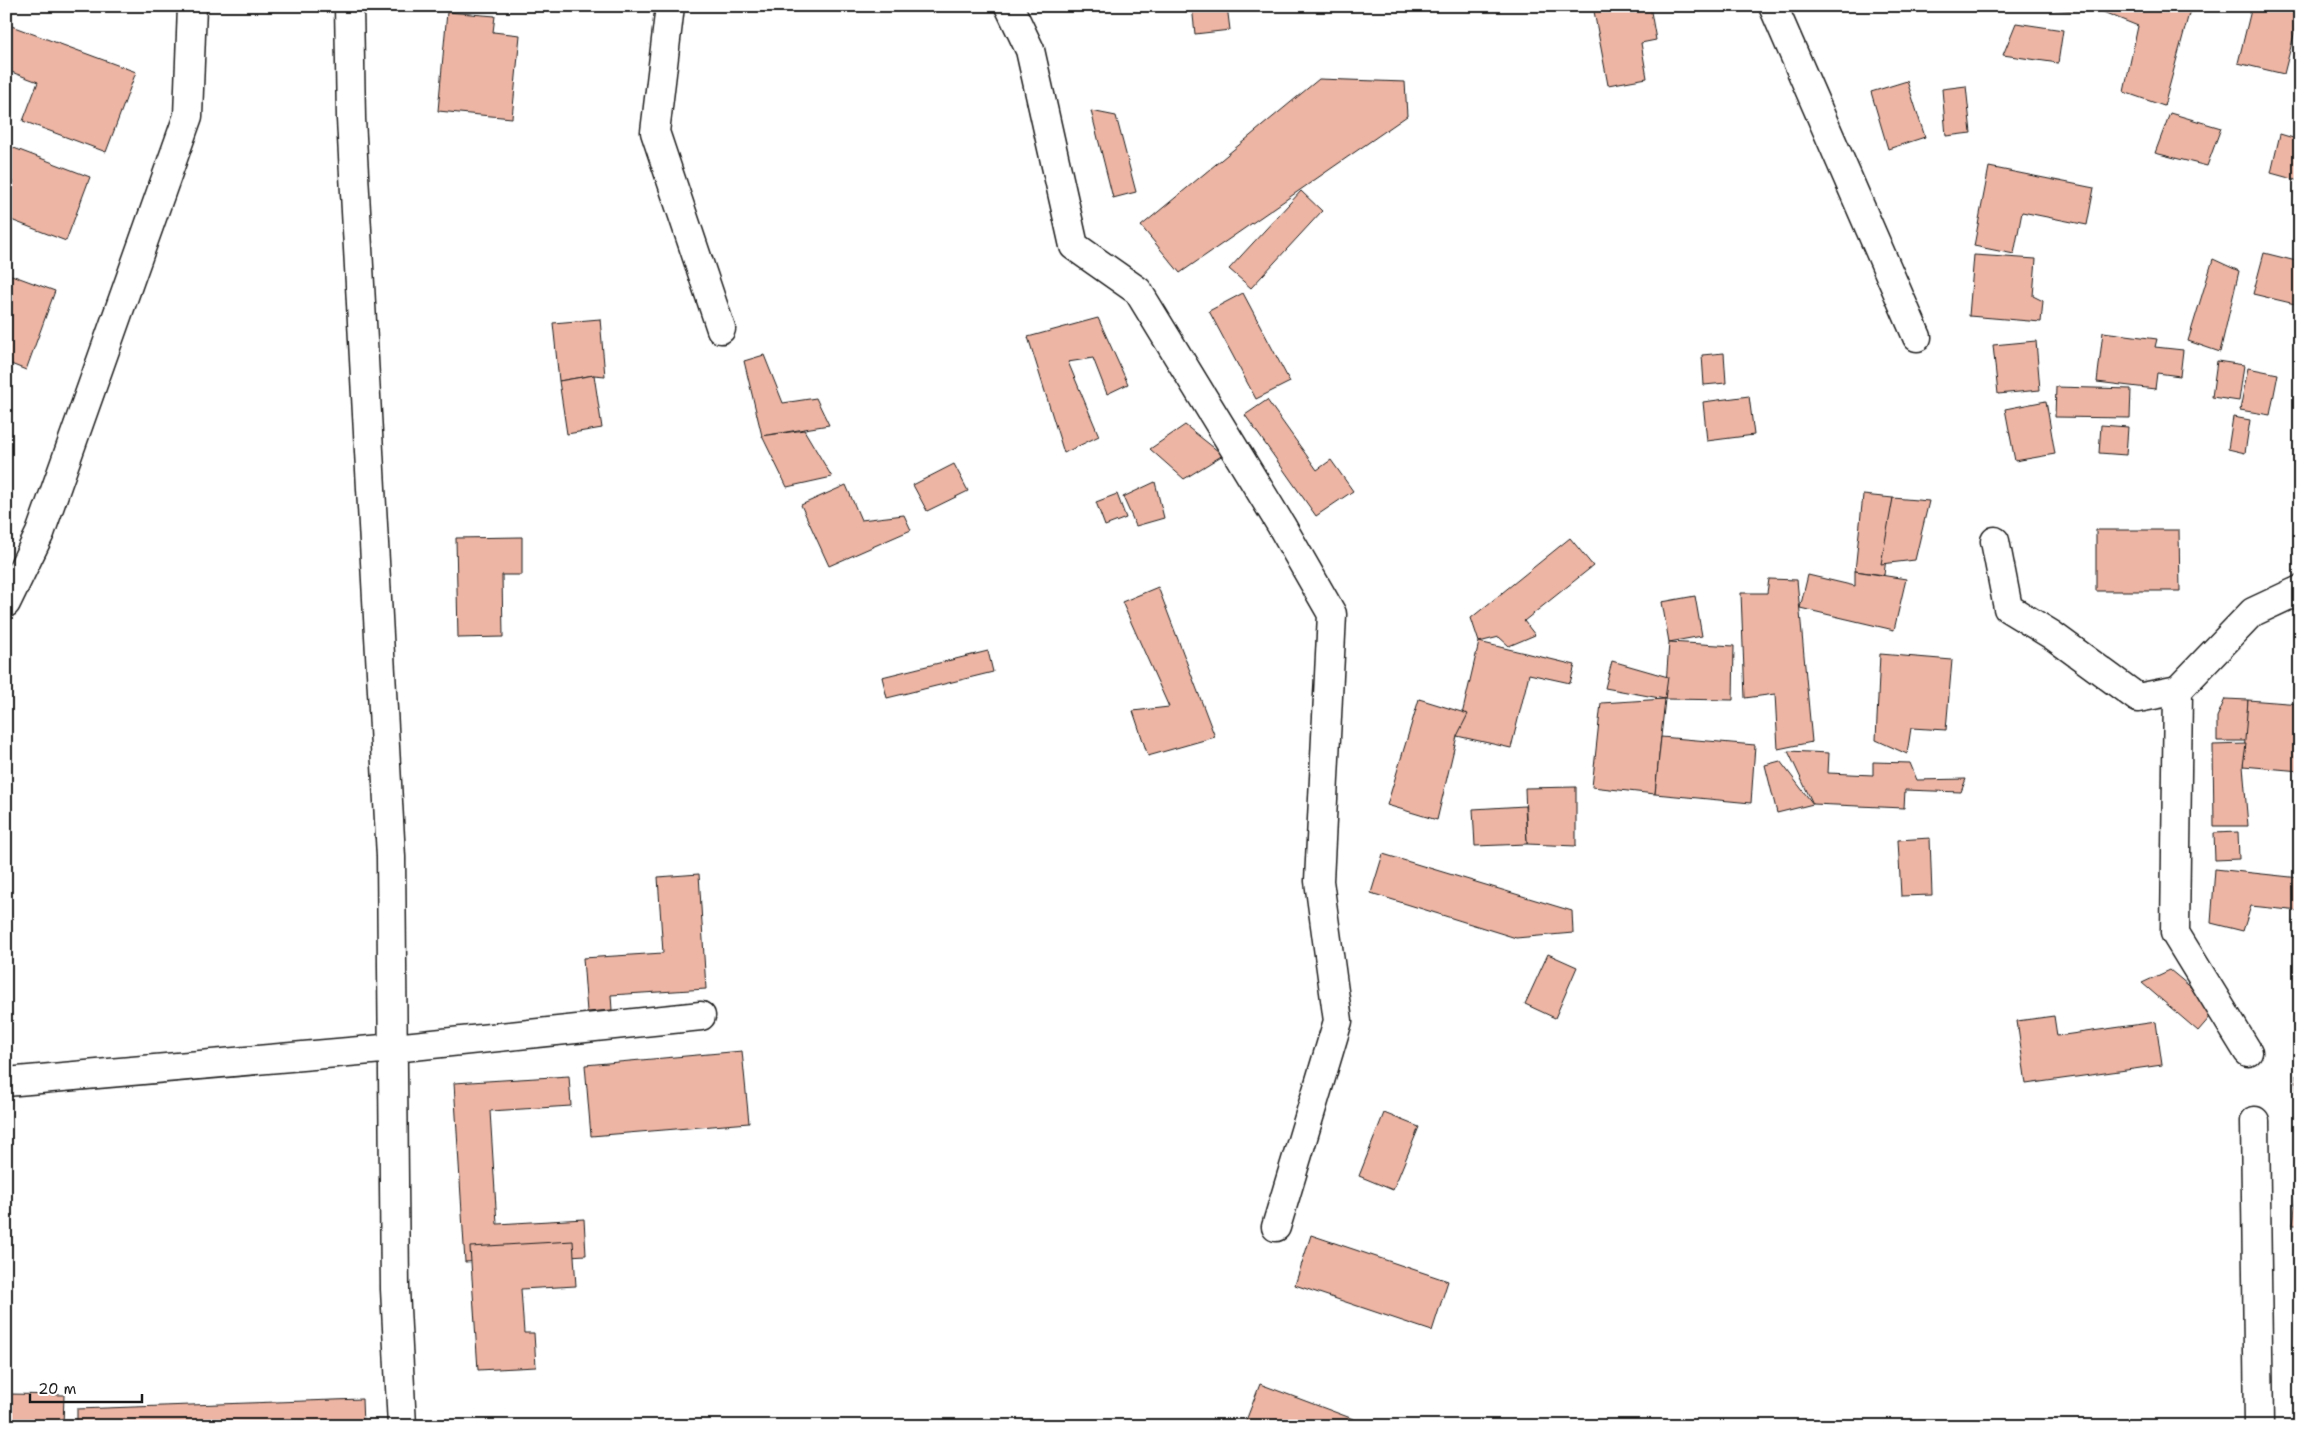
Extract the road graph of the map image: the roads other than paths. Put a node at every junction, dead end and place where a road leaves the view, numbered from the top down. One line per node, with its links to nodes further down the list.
1 (192, 6): 10 (street)
2 (349, 6): 13 (street)
3 (670, 6): 6 (street)
4 (1009, 6): 17 (street)
5 (1773, 6): 7 (street)
6 (721, 329)
7 (1917, 337)
8 (1995, 541): 11 (street)
9 (2300, 590): 11 (street)
10 (6, 603)
11 (2178, 690): 14 (street)
12 (701, 1016): 13 (street)
13 (394, 1048): 15 (street); 18 (street)
14 (2248, 1052)
15 (6, 1082)
16 (2254, 1121): 19 (street)
17 (1276, 1227)
18 (402, 1426)
19 (2259, 1426)

